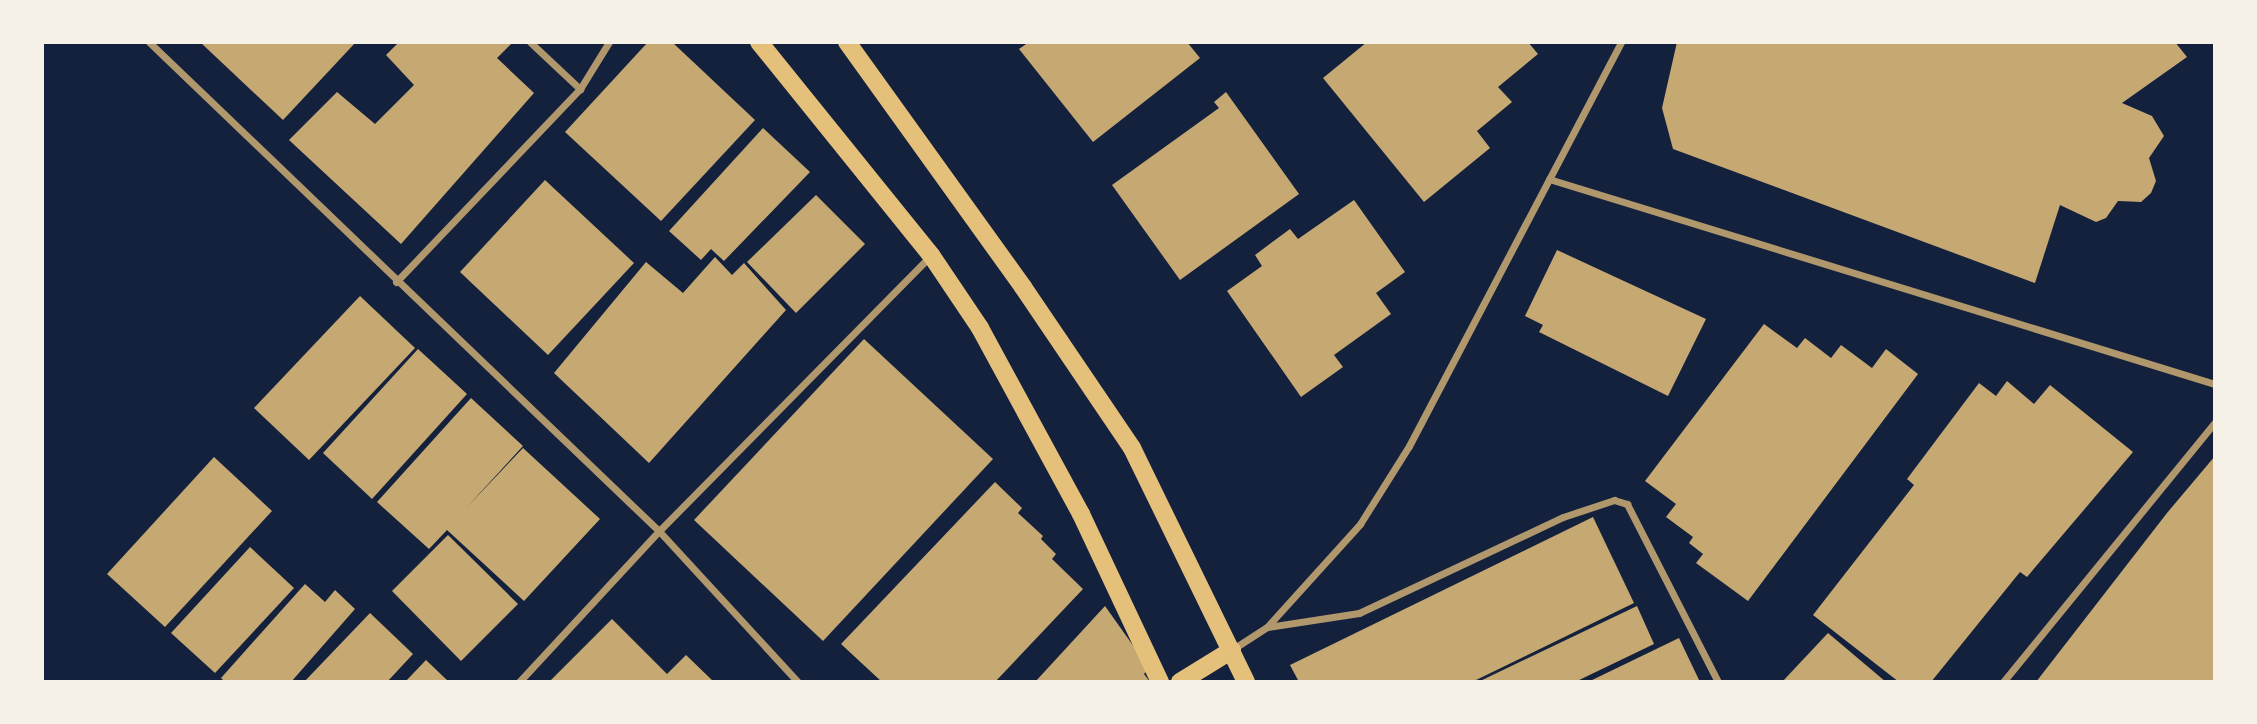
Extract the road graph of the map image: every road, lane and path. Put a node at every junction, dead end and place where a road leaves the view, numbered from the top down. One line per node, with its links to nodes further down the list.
1 (149, 42): 10 (street)
2 (530, 42): 7 (street)
3 (609, 42): 7 (street)
4 (759, 42): 9 (main road)
5 (847, 42): 15 (main road)
6 (1621, 42): 8 (street)
7 (580, 89): 10 (street)
8 (1549, 179): 11 (street); 14 (street)
9 (931, 255): 13 (street); 18 (main road)
10 (396, 282): 13 (street)
11 (2215, 384)
12 (2215, 422): 22 (street)
13 (659, 531): 16 (street); 17 (street)
14 (1268, 627): 15 (street); 21 (street)
15 (1232, 650): 19 (main road); 20 (main road)
16 (519, 682)
17 (798, 682)
18 (1160, 682)
19 (1180, 682)
20 (1246, 682)
21 (1717, 682)
22 (2003, 682)

